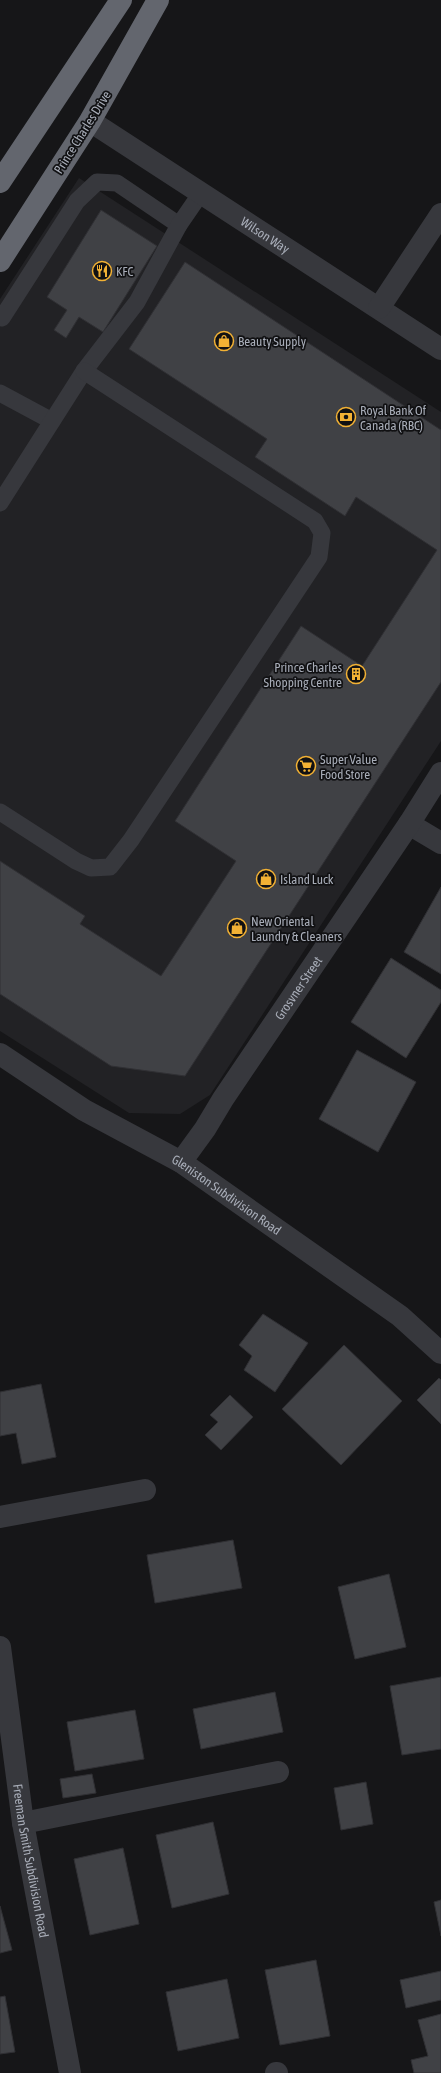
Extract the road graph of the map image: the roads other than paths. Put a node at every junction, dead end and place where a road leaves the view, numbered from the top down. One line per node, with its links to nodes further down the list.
1 (120, 0): 4 (highway)
2 (158, 0): 3 (highway, Prince Charles Drive)
3 (90, 122): 5 (street, Wilson Way); 8 (highway, Prince Charles Drive)
4 (0, 182)
5 (201, 193): 7 (lane); 9 (street, Wilson Way)
6 (441, 214): 9 (street)
7 (179, 225): 10 (lane); 12 (lane)
8 (0, 261)
9 (379, 308): 11 (street, Wilson Way)
10 (2, 318)
11 (441, 350)
12 (84, 372): 14 (lane); 17 (lane)
13 (0, 393): 14 (lane)
14 (52, 421): 15 (lane)
15 (0, 503)
16 (441, 773): 18 (street, Grosvner Street)
17 (0, 812)
18 (410, 824): 19 (street); 21 (street, Grosvner Street)
19 (441, 843)
20 (0, 1054): 21 (street, Gleniston Subdivision Road)
21 (181, 1162): 22 (street, Gleniston Subdivision Road)
22 (441, 1353)
23 (145, 1490): 24 (street)
24 (0, 1517)
25 (0, 1647): 27 (street, Freeman Smith Subdivision Road)
26 (278, 1772): 27 (street)
27 (23, 1823): 28 (street, Freeman Smith Subdivision Road)
28 (70, 2073)

